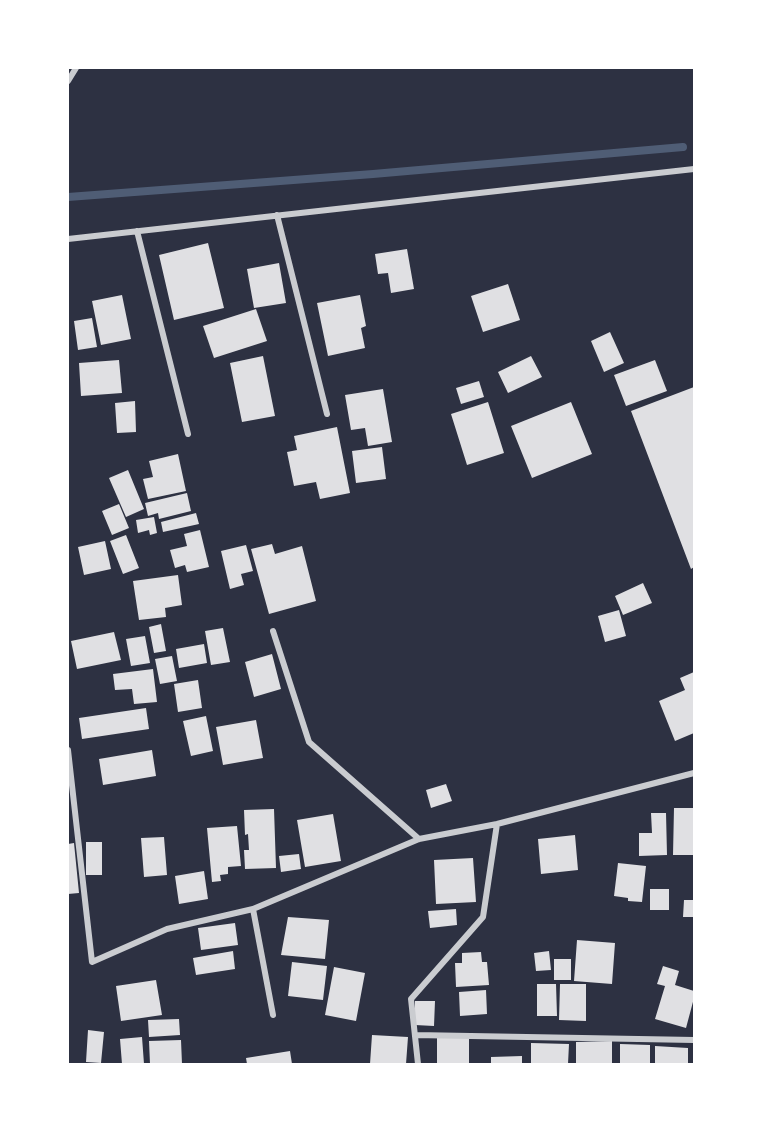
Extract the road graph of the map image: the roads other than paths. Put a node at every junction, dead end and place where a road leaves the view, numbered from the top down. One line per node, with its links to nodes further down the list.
1 (76, 68): 2 (street)
2 (68, 81)
3 (694, 169): 4 (street)
4 (277, 215): 5 (street); 7 (street)
5 (137, 231): 6 (street); 8 (street)
6 (68, 239)
7 (327, 414)
8 (188, 434)
9 (273, 631): 13 (street)
10 (68, 750): 14 (street)
11 (694, 773): 12 (street)
12 (497, 824): 13 (street); 16 (street)
13 (419, 839): 14 (street)
14 (253, 909): 15 (street)
15 (273, 1015)
16 (415, 1035): 17 (street); 18 (street)
17 (694, 1040)
18 (418, 1065)

